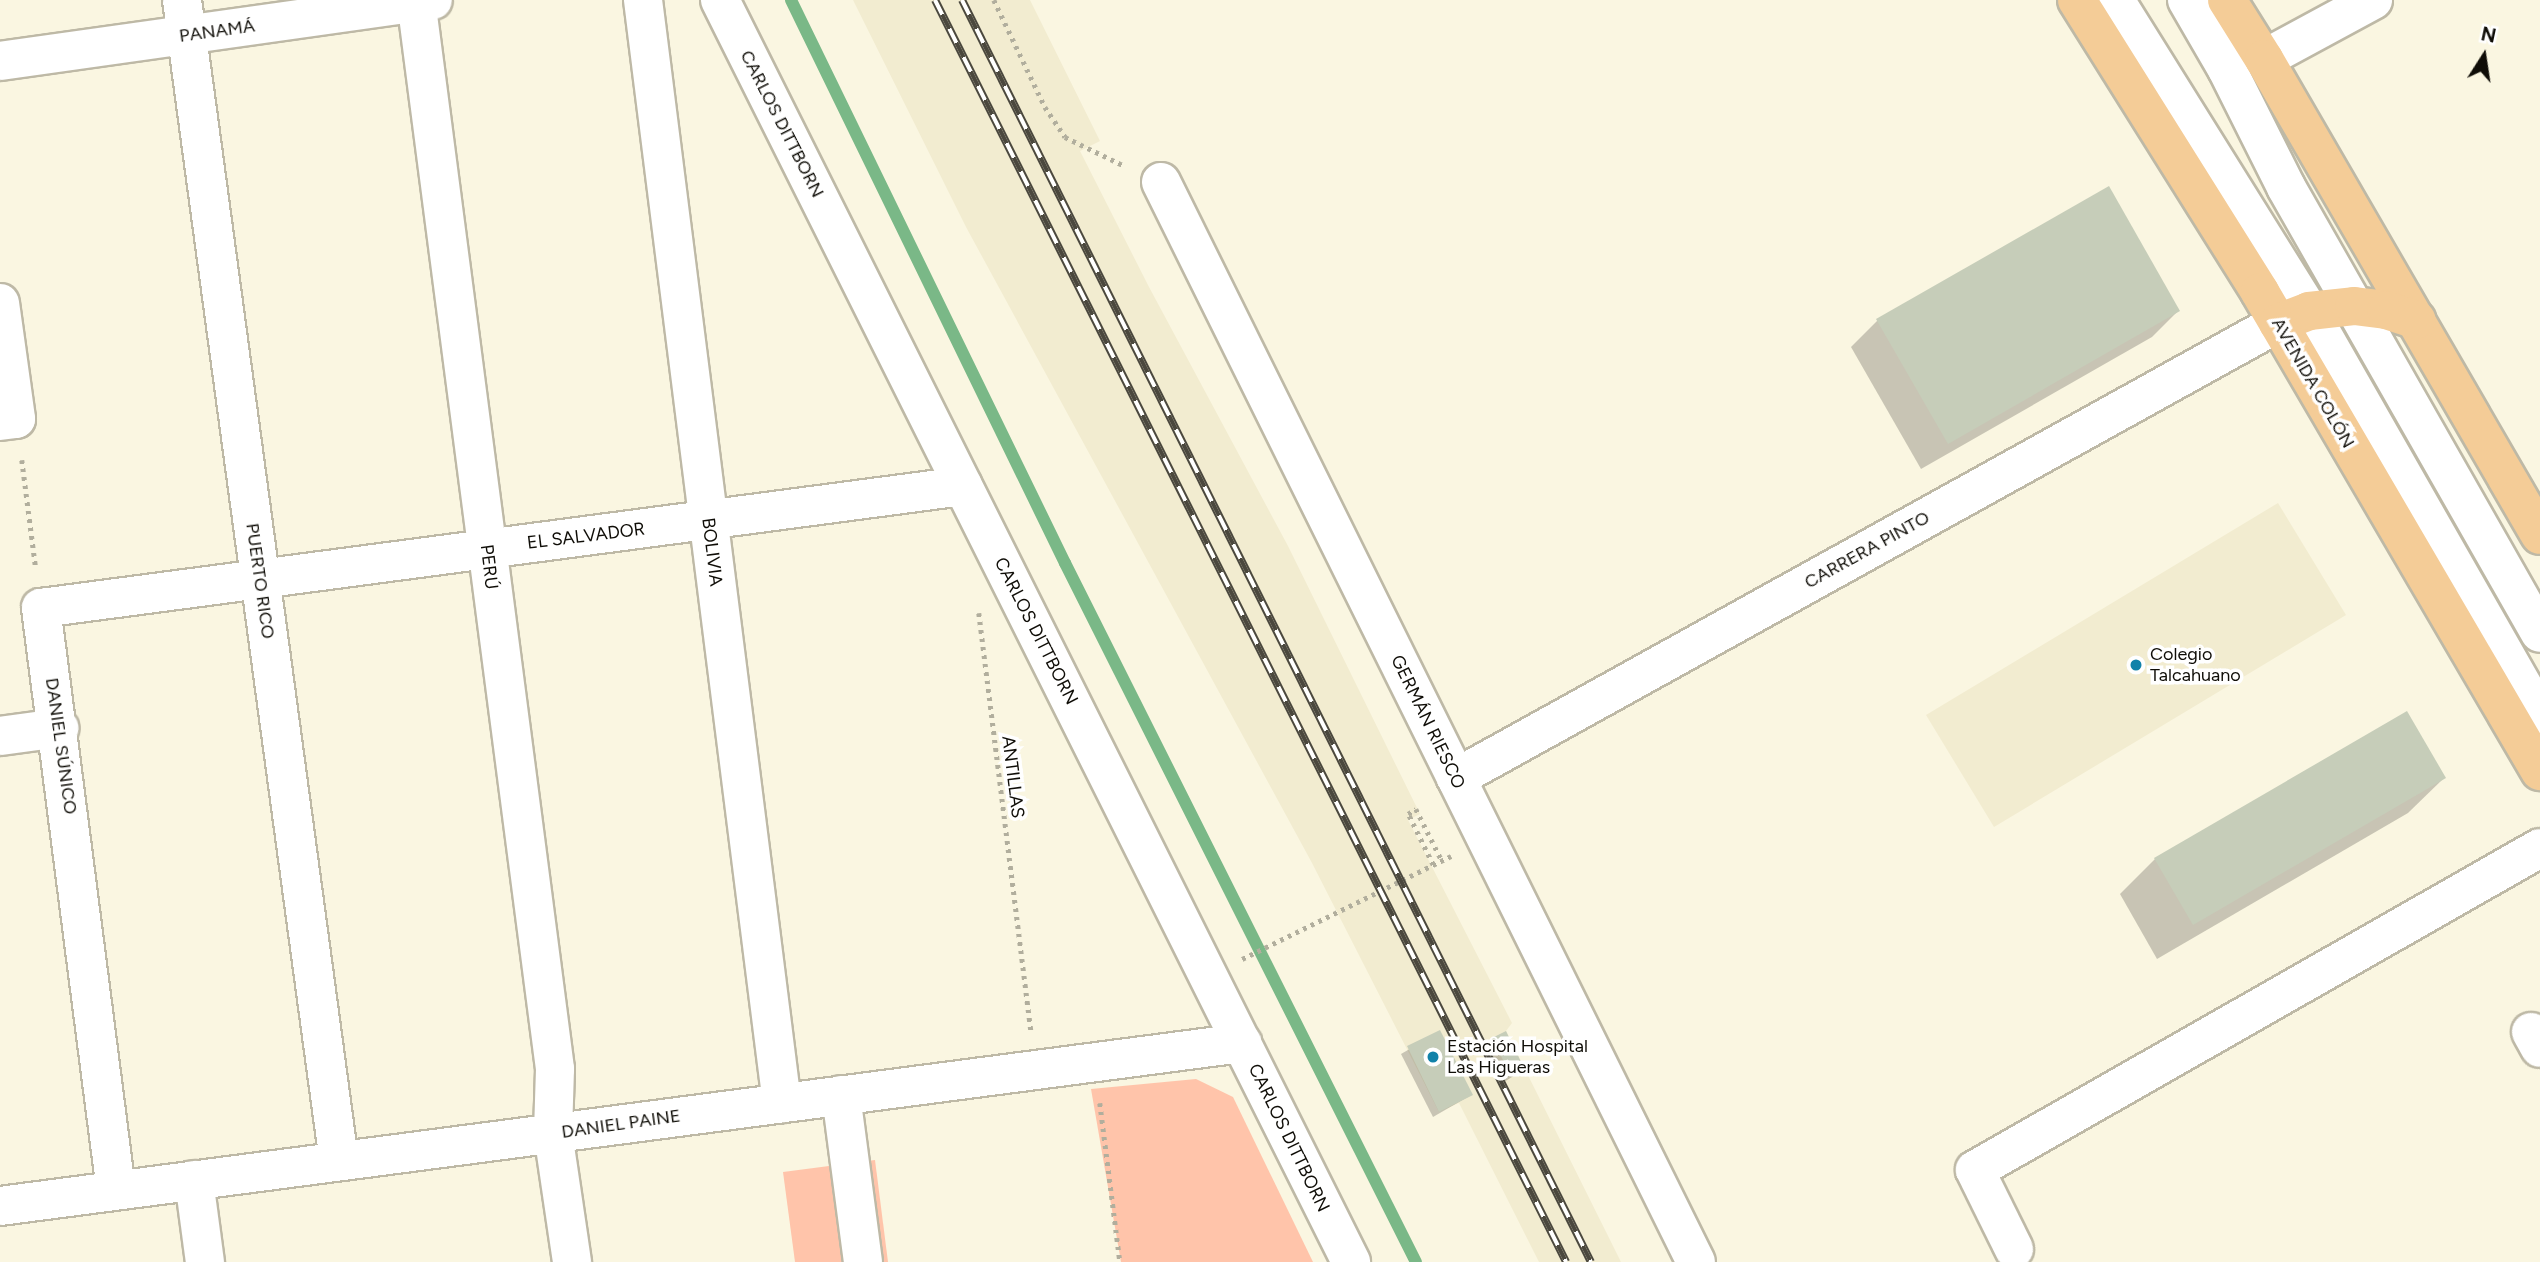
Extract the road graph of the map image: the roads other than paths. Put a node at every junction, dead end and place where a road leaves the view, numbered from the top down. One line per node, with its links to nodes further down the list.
1 (643, 0): 19 (street, BOLIVIA)
2 (720, 0): 18 (street, CARLOS DITTBORN)
3 (2077, 0): 15 (main road, AVENIDA COLÓN)
4 (2115, 0): 15 (street)
5 (2187, 0): 14 (street)
6 (2227, 0): 10 (main road)
7 (2373, 0): 10 (street)
8 (422, 1): 9 (street, PANAMÁ); 21 (street, PERÚ)
9 (184, 18): 11 (street, PANAMÁ); 22 (street, PUERTO RICO)
10 (2264, 59): 16 (main road)
11 (0, 61)
12 (1161, 182): 29 (street, GERMÁN RIESCO)
13 (0, 303): 17 (street)
14 (2354, 306): 15 (main road); 16 (main road); 24 (street)
15 (2294, 317): 25 (street); 28 (main road, AVENIDA COLÓN); 29 (street, CARRERA PINTO)
16 (2416, 320): 20 (main road)
17 (8, 420)
18 (963, 486): 19 (street, EL SALVADOR); 31 (street, CARLOS DITTBORN)
19 (709, 520): 21 (street, EL SALVADOR); 33 (street, BOLIVIA)
20 (2540, 535)
21 (487, 549): 22 (street, EL SALVADOR); 34 (street, PERÚ)
22 (260, 579): 23 (street, EL SALVADOR); 35 (street, PUERTO RICO)
23 (41, 608): 26 (street, DANIEL SÚNICO)
24 (2540, 633)
25 (2540, 716)
26 (59, 728): 27 (street); 37 (street, DANIEL SÚNICO)
27 (0, 736)
28 (2540, 771)
29 (1456, 778): 44 (street, GERMÁN RIESCO)
30 (2540, 848): 39 (street)
31 (1242, 1043): 32 (street, DANIEL PAINE); 43 (street, CARLOS DITTBORN)
32 (841, 1095): 33 (street, DANIEL PAINE); 42 (street)
33 (782, 1103): 34 (street, DANIEL PAINE)
34 (553, 1133): 35 (street, DANIEL PAINE); 41 (street, PERÚ)
35 (339, 1161): 36 (street, DANIEL PAINE)
36 (194, 1180): 37 (street, DANIEL PAINE); 40 (street)
37 (116, 1190): 38 (street, DANIEL PAINE)
38 (0, 1206)
39 (2014, 1249)
40 (205, 1262)
41 (572, 1262)
42 (863, 1262)
43 (1351, 1262)
44 (1696, 1262)

